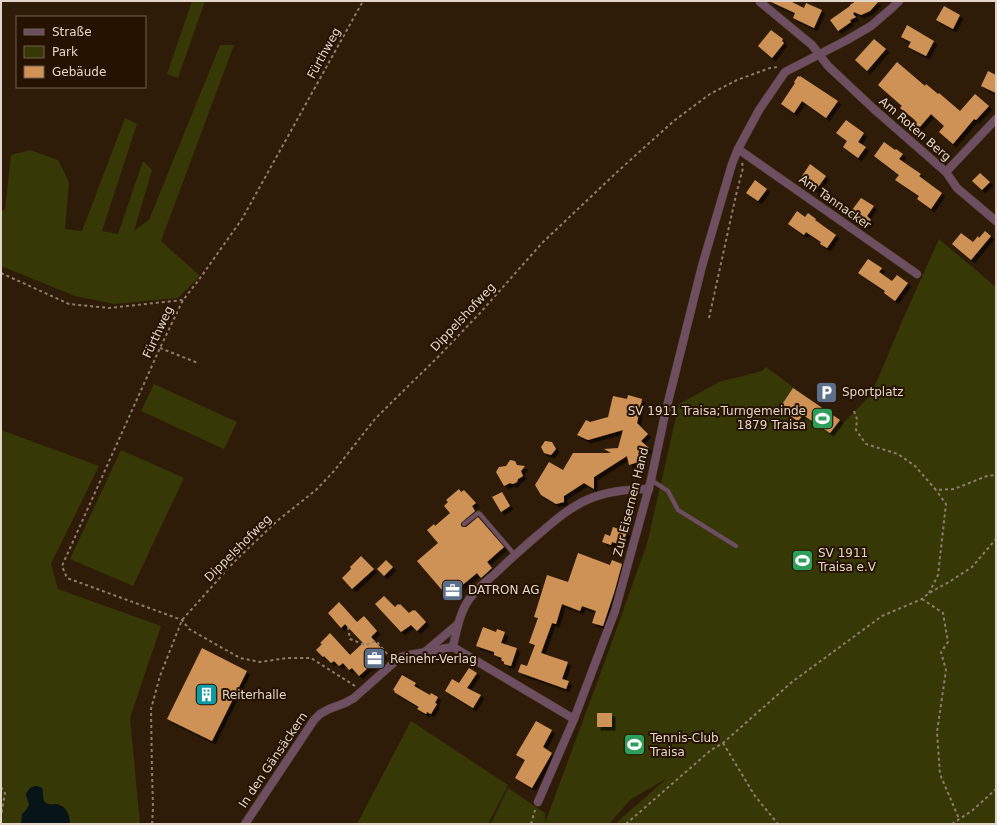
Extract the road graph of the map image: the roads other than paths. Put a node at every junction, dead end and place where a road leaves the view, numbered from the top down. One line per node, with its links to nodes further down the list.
1 (899, 1): 3 (street)
2 (760, 2): 3 (street, Am Roten Berg)
3 (820, 54): 5 (street, Zur Eisernen Hand); 6 (street, Am Roten Berg)
4 (996, 119): 6 (street)
5 (738, 149): 8 (street, Am Tannacker); 9 (street, Zur Eisernen Hand)
6 (946, 172): 7 (street, Am Roten Berg)
7 (996, 221)
8 (917, 274)
9 (650, 484): 11 (lane); 12 (street, In den Gänsäckern); 16 (street, Zur Eisernen Hand)
10 (464, 524): 12 (lane)
11 (736, 546)
12 (515, 555): 13 (street, In den Gänsäckern)
13 (458, 624): 14 (street, In den Gänsäckern); 15 (street, In den Gänsäckern)
14 (453, 647): 15 (street, In den Gänsäckern); 16 (street)
15 (425, 652): 18 (street, In den Gänsäckern)
16 (574, 719): 17 (street, Zur Eisernen Hand)
17 (538, 802)
18 (245, 824)

